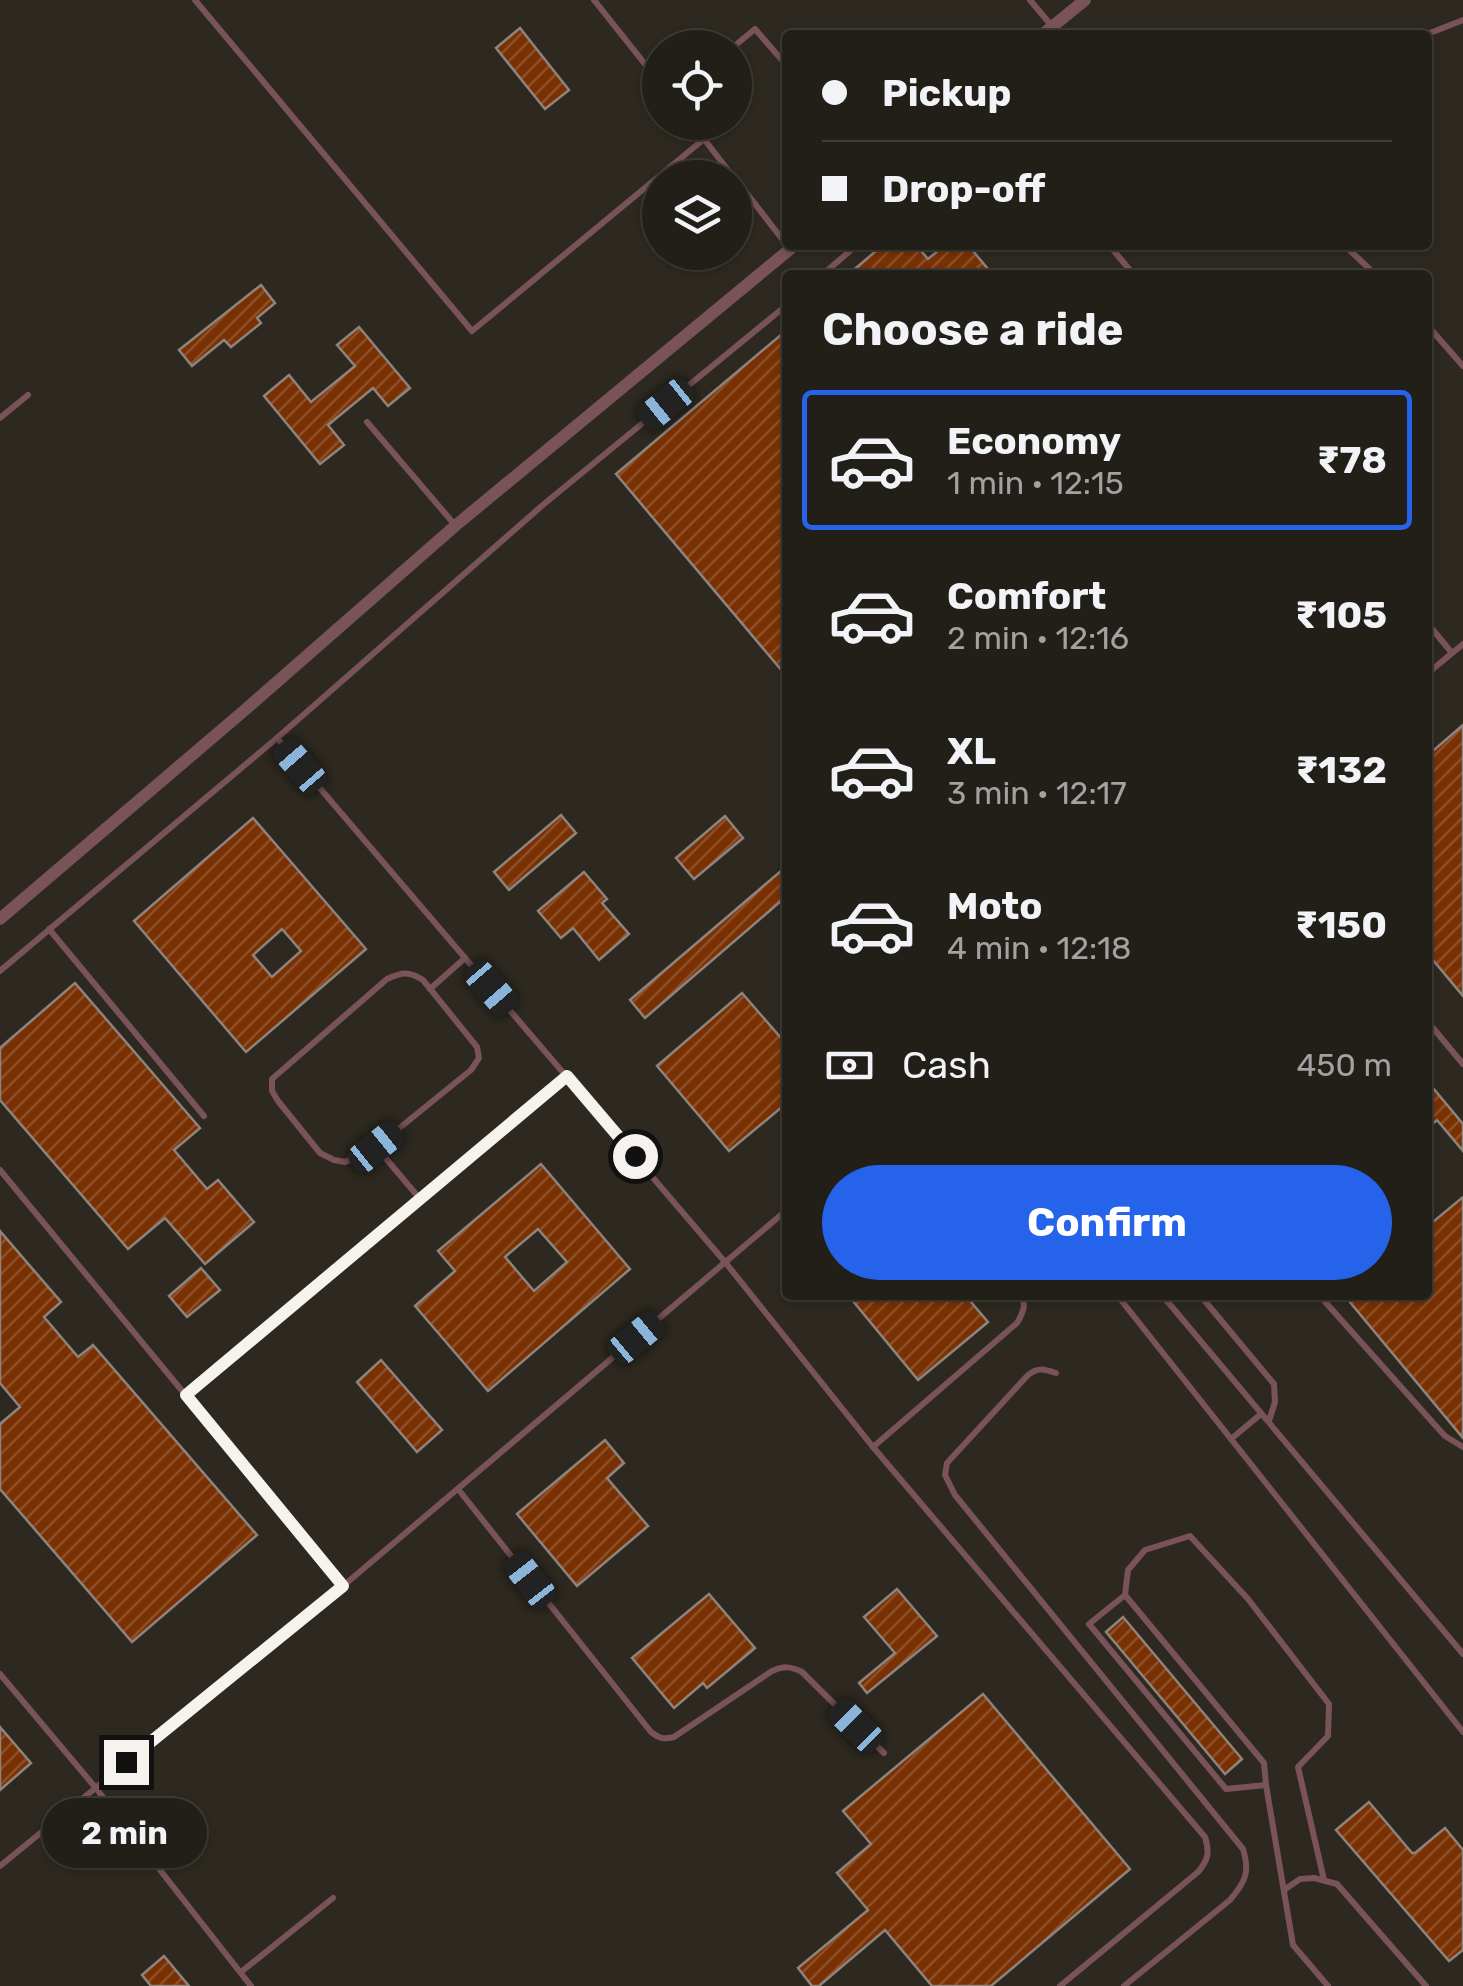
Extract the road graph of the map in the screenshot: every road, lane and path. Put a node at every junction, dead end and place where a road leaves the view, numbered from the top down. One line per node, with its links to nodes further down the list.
1 (194, 0): 14 (lane)
2 (594, 0): 6 (lane)
3 (612, 0): 6 (lane)
4 (1030, 0): 8 (lane)
5 (1084, 0): 9 (street)
6 (601, 8): 12 (lane)
7 (1463, 20): 11 (lane)
8 (1045, 30)
9 (1047, 30)
10 (752, 31): 13 (lane)
11 (1432, 32)
12 (642, 60)
13 (782, 60)
14 (702, 140)
15 (706, 140): 16 (lane)
16 (721, 160)
17 (752, 198): 18 (lane)
18 (782, 234)
19 (789, 250): 32 (street)
20 (851, 250): 23 (lane)
21 (1113, 250): 24 (lane)
22 (1349, 250): 25 (lane)
23 (828, 270)
24 (1130, 270)
25 (1371, 270)
26 (782, 309): 37 (lane)
27 (1432, 331): 28 (lane)
28 (1463, 366)
29 (28, 395): 30 (lane)
30 (0, 418)
31 (366, 422): 32 (lane)
32 (456, 526): 38 (street)
33 (1432, 629): 35 (lane)
34 (1463, 644): 35 (lane)
35 (1452, 653): 36 (lane)
36 (1432, 670)
37 (277, 738): 39 (lane); 40 (lane)
38 (0, 919)
39 (49, 930): 41 (lane); 46 (lane)
40 (465, 958): 42 (lane); 45 (lane)
41 (0, 971)
42 (430, 989): 47 (lane); 47 (lane)
43 (1432, 1027): 44 (lane)
44 (1463, 1064)
45 (567, 1076): 49 (lane); 51 (lane)
46 (204, 1116)
47 (376, 1147): 49 (lane)
48 (0, 1170): 58 (lane)
49 (420, 1200): 58 (lane)
50 (782, 1215): 51 (lane)
51 (725, 1262): 62 (lane); 64 (lane)
52 (1024, 1300): 62 (lane)
53 (1122, 1300): 61 (lane)
54 (1166, 1300): 59 (lane)
55 (1204, 1300): 60 (lane)
56 (1323, 1300): 63 (lane)
57 (1056, 1373): 80 (lane)
58 (186, 1395): 65 (lane)
59 (1261, 1414): 60 (lane); 61 (lane)
60 (1269, 1423): 67 (lane)
61 (1231, 1439): 69 (lane)
62 (872, 1447): 79 (lane)
63 (1463, 1447)
64 (458, 1489): 65 (lane); 70 (lane)
65 (343, 1586): 72 (lane)
66 (1125, 1595): 71 (lane); 71 (lane); 74 (lane)
67 (1463, 1654)
68 (0, 1674): 72 (lane)
69 (1463, 1732)
70 (884, 1753)
71 (1266, 1786): 75 (lane)
72 (96, 1788): 73 (lane); 77 (lane)
73 (0, 1866)
74 (1324, 1880): 75 (lane); 82 (lane)
75 (1284, 1890): 81 (lane)
76 (334, 1898): 77 (lane)
77 (241, 1972): 78 (lane)
78 (251, 1986)
79 (1060, 1986)
80 (1124, 1986)
81 (1328, 1986)
82 (1426, 1986)

